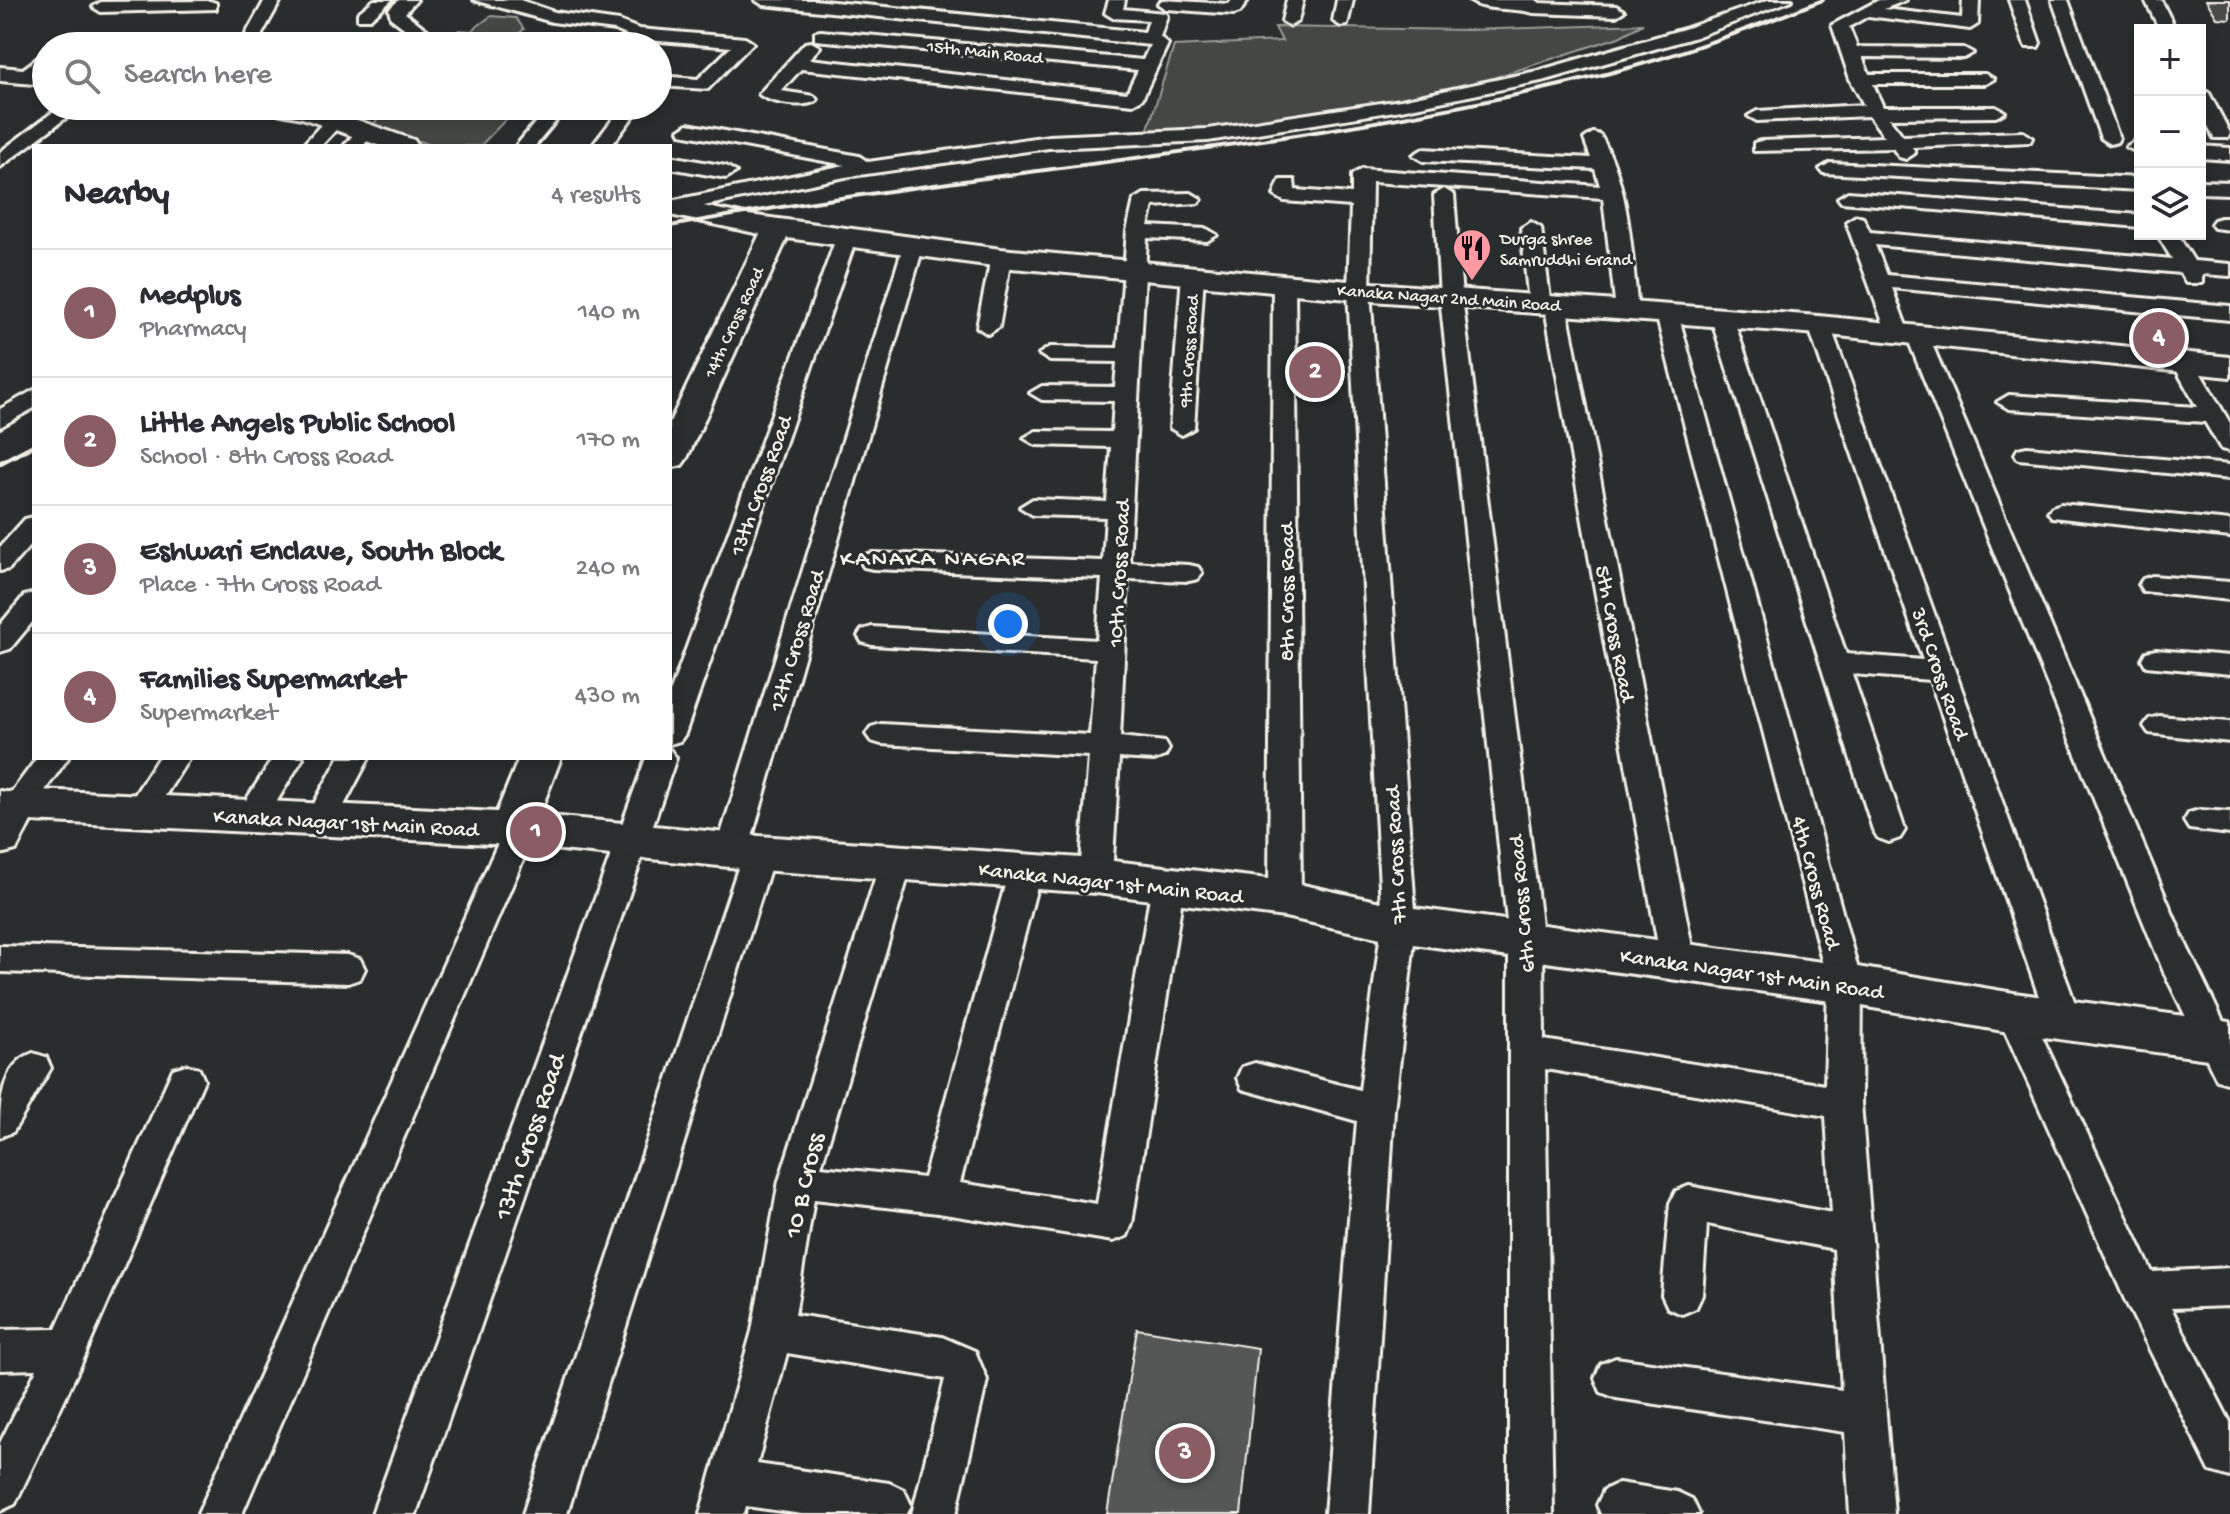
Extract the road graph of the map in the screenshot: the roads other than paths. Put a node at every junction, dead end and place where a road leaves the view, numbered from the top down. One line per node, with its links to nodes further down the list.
1 (273, 0): 29 (street)
2 (383, 0): 3 (street); 24 (street)
3 (409, 0): 30 (street)
4 (482, 0): 31 (street)
5 (763, 0): 22 (street)
6 (1117, 0): 34 (street)
7 (1240, 0): 18 (street)
8 (1295, 0): 25 (street)
9 (1345, 0): 26 (street)
10 (1477, 0): 21 (street)
11 (1784, 0): 72 (street)
12 (1898, 0): 19 (street)
13 (1971, 0): 19 (street)
14 (2017, 0): 35 (street)
15 (2060, 0): 58 (street)
16 (2153, 0): 27 (street)
17 (105, 4): 20 (street); 28 (street)
18 (1166, 4)
19 (1858, 5): 36 (street)
20 (210, 6)
21 (1533, 6): 23 (street)
22 (842, 9): 32 (street); 34 (street)
23 (1616, 11)
24 (364, 16)
25 (1290, 21)
26 (1341, 21)
27 (2165, 24)
28 (74, 32)
29 (255, 32)
30 (420, 32)
31 (632, 32)
32 (821, 36): 38 (street); 39 (street, 15th Main Road)
33 (672, 37): 44 (street)
34 (1151, 38): 39 (street)
35 (2032, 43)
36 (1850, 52): 37 (street); 42 (street)
37 (1964, 53)
38 (798, 63): 39 (street); 46 (street)
39 (1149, 66)
40 (32, 70): 41 (street)
41 (0, 74)
42 (1859, 79): 43 (street); 47 (street)
43 (1985, 79)
44 (672, 82)
45 (2202, 96): 56 (street)
46 (808, 100)
47 (1875, 112): 48 (street); 50 (street); 61 (street)
48 (1996, 112)
49 (702, 113): 55 (street)
50 (1757, 116)
51 (54, 120): 73 (street)
52 (547, 120): 64 (street)
53 (621, 120): 65 (street)
54 (335, 121): 59 (street); 62 (street)
55 (688, 130): 67 (street); 72 (street)
56 (2221, 134)
57 (2023, 138): 61 (street)
58 (2110, 138)
59 (359, 139): 63 (street)
60 (1593, 139): 75 (street)
61 (1898, 142): 66 (street); 76 (street)
62 (313, 144)
63 (392, 144)
64 (527, 144)
65 (603, 144)
66 (1761, 147)
67 (672, 151)
68 (2206, 152): 69 (street)
69 (2230, 154)
70 (1423, 155): 75 (street)
71 (2106, 158): 79 (street)
72 (923, 160): 88 (street)
73 (0, 161)
74 (672, 162): 77 (street)
75 (1606, 164): 83 (street)
76 (1918, 168): 81 (street); 85 (street)
77 (726, 172)
78 (1287, 184): 87 (street)
79 (2134, 185)
80 (2206, 187): 82 (street)
81 (2134, 188)
82 (2230, 188)
83 (1612, 193): 87 (street); 109 (street)
84 (1444, 195): 107 (street, 6th Cross Road)
85 (1848, 198): 90 (street); 96 (street)
86 (1191, 199): 93 (street, 10th Cross Road)
87 (1363, 201): 106 (street, 7th Cross Road)
88 (672, 207)
89 (672, 208): 91 (street, Kanaka Nagar 2nd Main Road)
90 (2134, 221)
91 (777, 228): 95 (street, Kanaka Nagar 2nd Main Road); 131 (street, 14th Cross Road)
92 (1531, 228): 108 (street, 5th Cross Road)
93 (1137, 231): 94 (street); 101 (street, 10th Cross Road)
94 (1207, 235)
95 (847, 236): 98 (street, Kanaka Nagar 2nd Main Road); 154 (street, 13th Cross Road)
96 (1862, 237): 100 (street); 104 (street)
97 (2171, 240): 100 (street)
98 (913, 247): 99 (street, Kanaka Nagar 2nd Main Road); 172 (street, 12th Cross Road)
99 (1001, 258): 101 (street, Kanaka Nagar 2nd Main Road); 114 (street)
100 (2186, 266): 102 (street); 110 (street)
101 (1132, 270): 103 (street, Kanaka Nagar 2nd Main Road); 118 (street, 10th Cross Road)
102 (2230, 270)
103 (1193, 275): 105 (street, Kanaka Nagar 2nd Main Road); 127 (street, 9th Cross Road)
104 (1881, 281): 110 (street); 116 (street)
105 (1284, 285): 106 (street, Kanaka Nagar 2nd Main Road); 177 (street, 8th Cross Road)
106 (1359, 291): 107 (street, Kanaka Nagar 2nd Main Road); 178 (street, 7th Cross Road)
107 (1451, 297): 108 (street, Kanaka Nagar 2nd Main Road); 179 (street, 6th Cross Road)
108 (1548, 304): 109 (street, Kanaka Nagar 2nd Main Road); 181 (street, 5th Cross Road)
109 (1627, 310): 111 (street, Kanaka Nagar 2nd Main Road)
110 (2223, 312): 115 (street)
111 (1667, 314): 112 (street, Kanaka Nagar 2nd Main Road); 183 (street, 4th Cross Road)
112 (1722, 318): 113 (street, Kanaka Nagar 2nd Main Road); 150 (street)
113 (1819, 325): 116 (street, Kanaka Nagar 2nd Main Road); 152 (street, 3rd Cross Road)
114 (988, 327)
115 (2230, 333)
116 (1908, 334): 119 (street, Kanaka Nagar 2nd Main Road); 186 (street)
117 (1050, 354): 118 (street)
118 (1129, 355): 122 (street, 10th Cross Road)
119 (2183, 362): 120 (street, Kanaka Nagar 2nd Main Road); 125 (street)
120 (2230, 367)
121 (1042, 393): 122 (street)
122 (1127, 394): 129 (street, 10th Cross Road)
123 (32, 398): 126 (street)
124 (2009, 402): 125 (street)
125 (2213, 415): 130 (street)
126 (0, 420)
127 (1182, 428)
128 (1036, 438): 129 (street)
129 (1124, 440): 135 (street, 10th Cross Road)
130 (2230, 444)
131 (672, 454)
132 (2027, 454): 133 (street)
133 (2230, 472)
134 (1033, 507): 135 (street)
135 (1120, 510): 141 (street, 10th Cross Road)
136 (2061, 512): 138 (street)
137 (32, 527): 140 (street)
138 (2230, 529)
139 (873, 561): 141 (street)
140 (0, 563)
141 (1115, 570): 142 (street); 148 (street, 10th Cross Road)
142 (1189, 573)
143 (2152, 585): 144 (street)
144 (2230, 591)
145 (32, 604): 147 (street)
146 (872, 636): 148 (street)
147 (0, 643)
148 (1113, 650): 157 (street, 10th Cross Road)
149 (2156, 659): 151 (street)
150 (1834, 663): 152 (street); 169 (street)
151 (2230, 665)
152 (1942, 671): 185 (street, 3rd Cross Road)
153 (2159, 726): 155 (street)
154 (672, 728)
155 (2230, 732)
156 (881, 734): 157 (street)
157 (1106, 747): 158 (street); 175 (street, 10th Cross Road)
158 (1154, 749)
159 (51, 760): 166 (street)
160 (173, 760): 165 (street)
161 (287, 760): 167 (street)
162 (353, 760): 168 (street)
163 (539, 760): 170 (street)
164 (660, 760): 171 (street, 13th Cross Road)
165 (140, 810): 166 (street, Kanaka Nagar 1st Main Road); 167 (street, Kanaka Nagar 1st Main Road)
166 (6, 815)
167 (252, 816): 168 (street, Kanaka Nagar 1st Main Road)
168 (321, 820): 170 (street, Kanaka Nagar 1st Main Road)
169 (1889, 830)
170 (515, 831): 171 (street, Kanaka Nagar 1st Main Road); 210 (street)
171 (631, 842): 172 (street, Kanaka Nagar 1st Main Road); 211 (street, 13th Cross Road)
172 (745, 852): 173 (street, Kanaka Nagar 1st Main Road); 212 (street, 12th Cross Road)
173 (897, 860): 174 (street, Kanaka Nagar 1st Main Road); 194 (street, 10 B Cross)
174 (1025, 871): 175 (street, Kanaka Nagar 1st Main Road); 195 (street)
175 (1096, 876): 176 (street, Kanaka Nagar 1st Main Road)
176 (1168, 885): 177 (street, Kanaka Nagar 1st Main Road); 195 (street)
177 (1285, 899): 178 (street, Kanaka Nagar 1st Main Road)
178 (1399, 924): 179 (street, Kanaka Nagar 1st Main Road); 192 (street, 7th Cross Road)
179 (1526, 940): 181 (street, Kanaka Nagar 1st Main Road); 187 (street, 6th Cross Road)
180 (0, 959): 182 (street)
181 (1678, 962): 183 (street, Kanaka Nagar 1st Main Road)
182 (348, 969)
183 (1845, 984): 184 (street, Kanaka Nagar 1st Main Road); 191 (street, 4th Cross Road)
184 (2014, 1013): 185 (street, Kanaka Nagar 1st Main Road); 198 (street)
185 (2064, 1020): 186 (street, Kanaka Nagar 1st Main Road)
186 (2224, 1051)
187 (1529, 1052): 191 (street); 215 (street, 6th Cross Road)
188 (33, 1068): 193 (street)
189 (1255, 1078): 192 (street)
190 (186, 1080): 201 (street)
191 (1843, 1103): 196 (street, 4th Cross Road)
192 (1376, 1110): 214 (street, 7th Cross Road)
193 (0, 1121)
194 (798, 1181): 195 (street); 200 (street, 10 B Cross)
195 (938, 1196)
196 (1852, 1235): 199 (street); 204 (street, 4th Cross Road)
197 (2230, 1287): 198 (street)
198 (2141, 1291): 205 (street)
199 (1682, 1295)
200 (772, 1331): 207 (street, 10 B Cross); 213 (street)
201 (68, 1348): 202 (street); 206 (street)
202 (0, 1350)
203 (1616, 1378): 204 (street)
204 (1865, 1414): 217 (street, 4th Cross Road)
205 (2230, 1456)
206 (0, 1489)
207 (726, 1498): 208 (street)
208 (889, 1505)
209 (1619, 1505): 216 (street)
210 (220, 1514)
211 (394, 1514)
212 (545, 1514)
213 (934, 1514)
214 (1347, 1514)
215 (1531, 1514)
216 (1677, 1514)
217 (1872, 1514)

